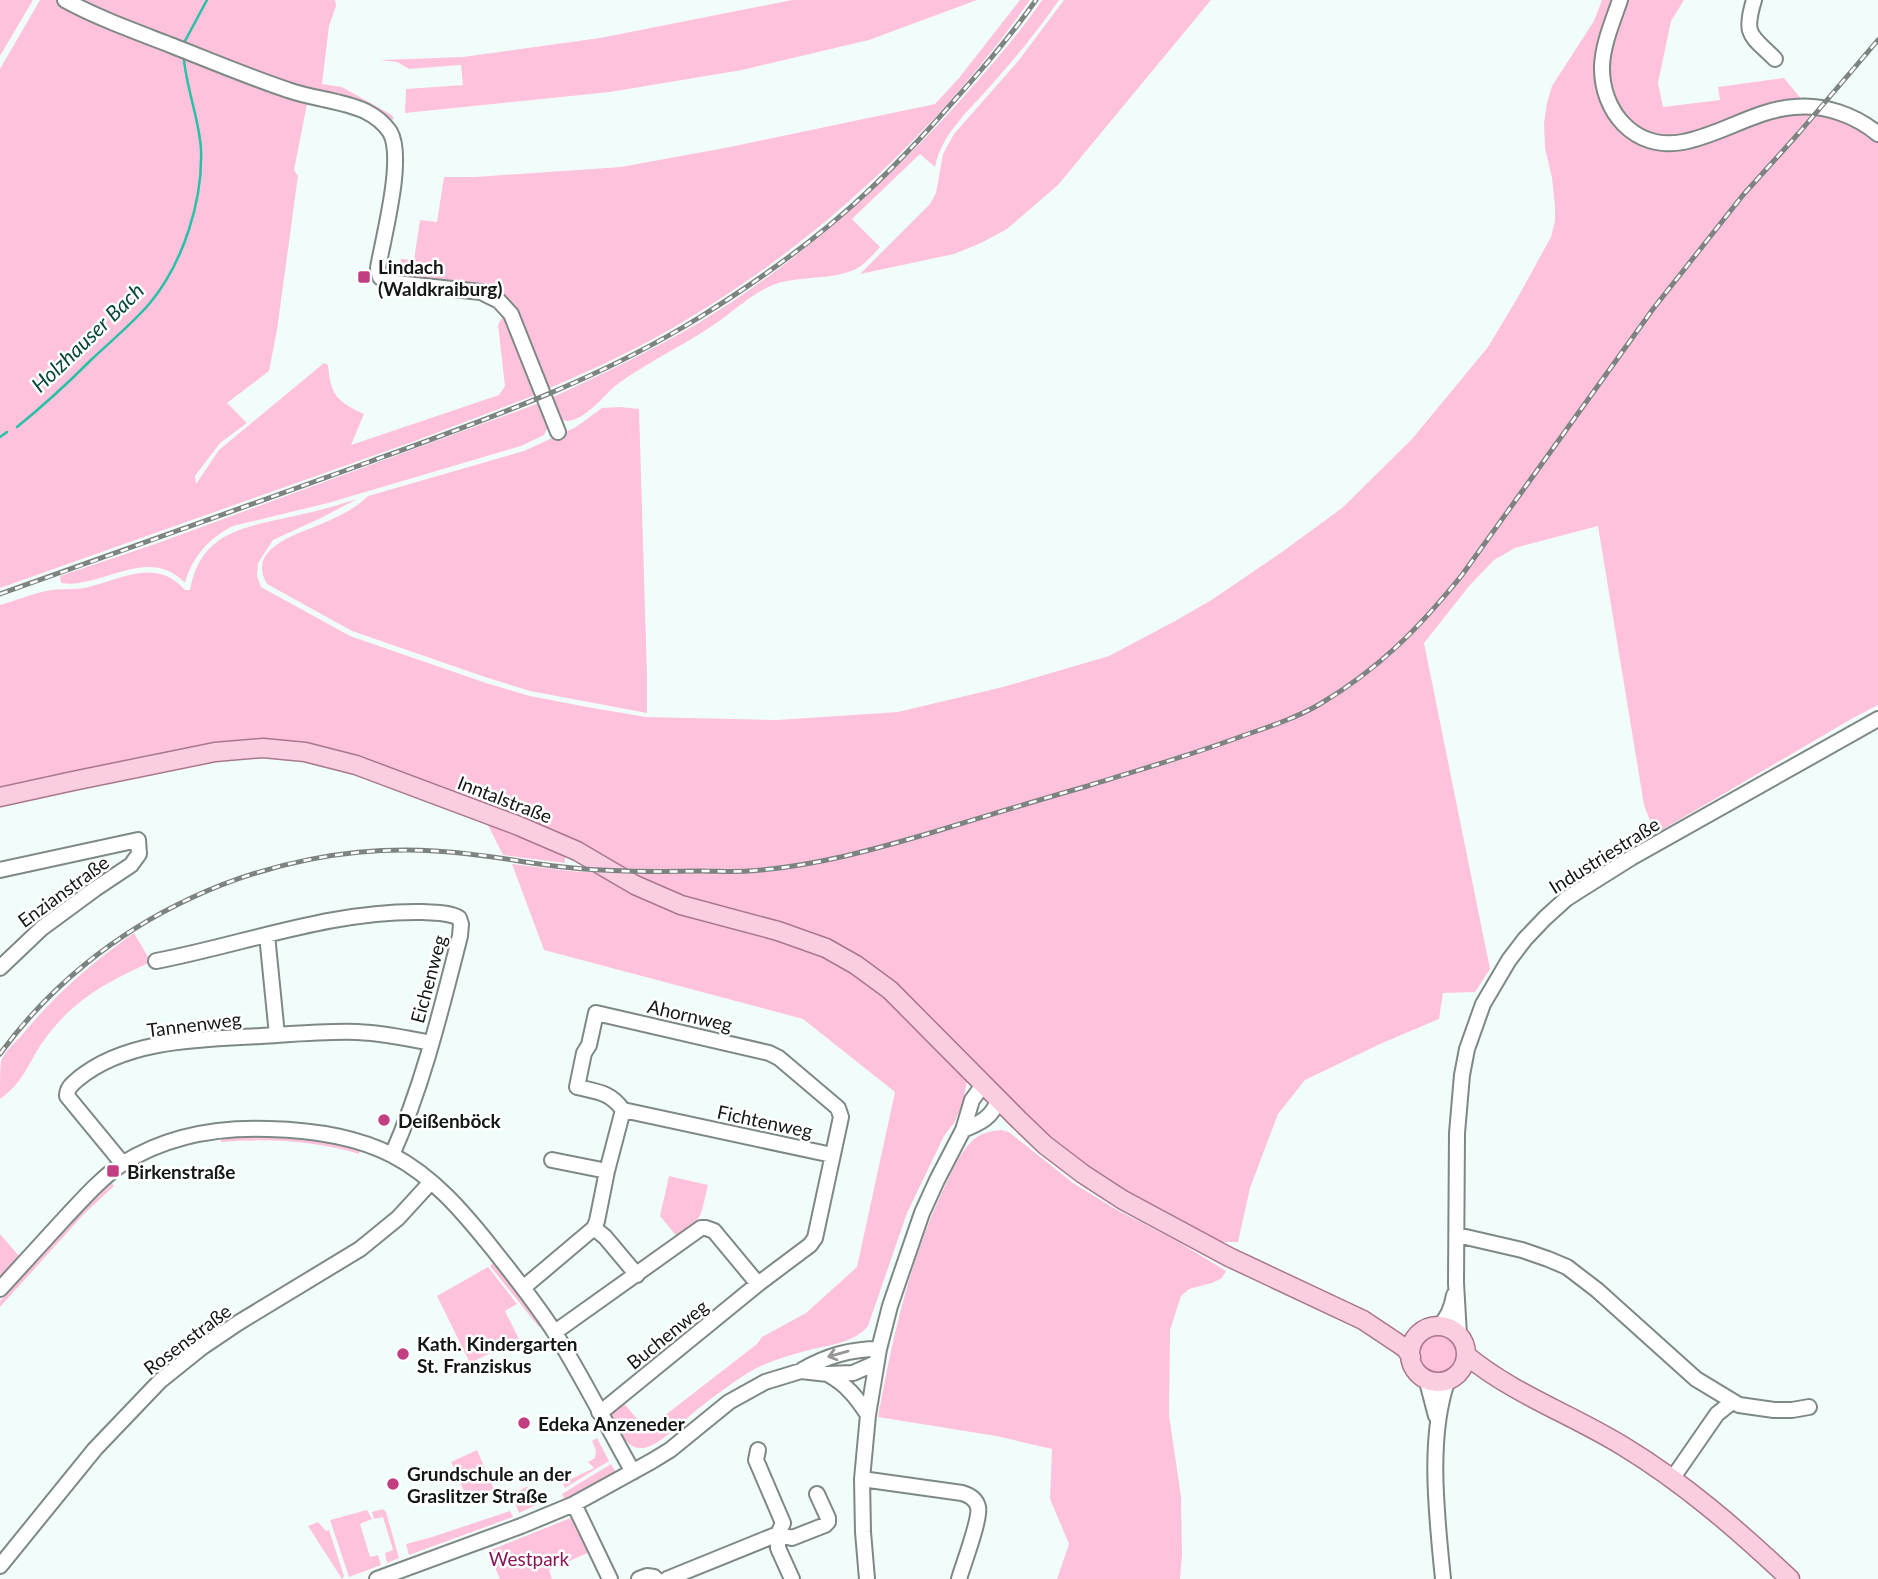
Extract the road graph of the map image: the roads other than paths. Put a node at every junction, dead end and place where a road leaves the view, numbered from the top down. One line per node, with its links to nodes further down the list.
1 (65, 0): 6 (street)
2 (1620, 0): 5 (street)
3 (1754, 0): 4 (street)
4 (1776, 59)
5 (1878, 134)
6 (558, 432)
7 (1878, 719): 28 (street, Industriestraße)
8 (0, 797): 15 (main road, Inntalstraße)
9 (0, 870): 12 (street, Enzianstraße)
10 (267, 935): 11 (street, Eichenweg); 13 (street); 14 (street, Eichenweg)
11 (156, 961)
12 (0, 968)
13 (277, 1035): 14 (street, Tannenweg); 24 (street, Tannenweg)
14 (431, 1043): 21 (street, Eichenweg)
15 (983, 1085): 16 (main road, Inntalstraße); 20 (street)
16 (998, 1100): 18 (street); 19 (main road, Inntalstraße)
17 (623, 1110): 22 (street, Fichtenweg); 22 (street, Ahornweg); 25 (street)
18 (986, 1120): 19 (street); 20 (street)
19 (1018, 1120): 34 (main road, Inntalstraße)
20 (963, 1130): 40 (street)
21 (392, 1154): 24 (street); 26 (street)
22 (832, 1155): 31 (street, Fichtenweg)
23 (552, 1160): 25 (street)
24 (123, 1164): 33 (street)
25 (607, 1171): 27 (street)
26 (431, 1182): 32 (street); 59 (street, Rosenstraße)
27 (594, 1228): 29 (street); 32 (street)
28 (1457, 1235): 30 (street, Industriestraße); 47 (street)
29 (637, 1275): 31 (street); 36 (street)
30 (1456, 1283): 35 (street, Industriestraße); 38 (street, Industriestraße)
31 (758, 1284): 49 (street, Buchenweg)
32 (523, 1288): 36 (street)
33 (0, 1289)
34 (1363, 1320): 37 (main road); 41 (main road)
35 (1438, 1326): 37 (main road); 38 (main road)
36 (555, 1332): 49 (street)
37 (1419, 1333): 41 (main road)
38 (1459, 1335): 39 (main road)
39 (1466, 1355): 44 (main road); 46 (main road)
40 (877, 1356): 42 (street, one-way to 42); 43 (street); 50 (street)
41 (1411, 1357): 45 (main road)
42 (801, 1371): 43 (street); 53 (street)
43 (828, 1374): 50 (street)
44 (1453, 1376): 45 (main road); 46 (main road); 51 (street)
45 (1426, 1378): 51 (street)
46 (1502, 1382): 55 (main road)
47 (1732, 1402): 48 (street); 55 (street)
48 (1809, 1407)
49 (599, 1412): 53 (street)
50 (868, 1415): 54 (street)
51 (1437, 1421): 68 (street)
52 (758, 1450): 58 (street)
53 (633, 1472): 57 (street)
54 (862, 1479): 66 (street); 67 (street)
55 (1672, 1479): 69 (main road)
56 (817, 1494): 58 (street)
57 (574, 1504): 60 (street); 61 (street)
58 (778, 1534): 64 (street); 65 (street)
59 (0, 1566)
60 (377, 1579)
61 (610, 1579)
62 (639, 1579): 63 (street)
63 (656, 1579)
64 (667, 1579)
65 (792, 1579)
66 (867, 1579)
67 (960, 1579)
68 (1443, 1579)
69 (1790, 1579)

